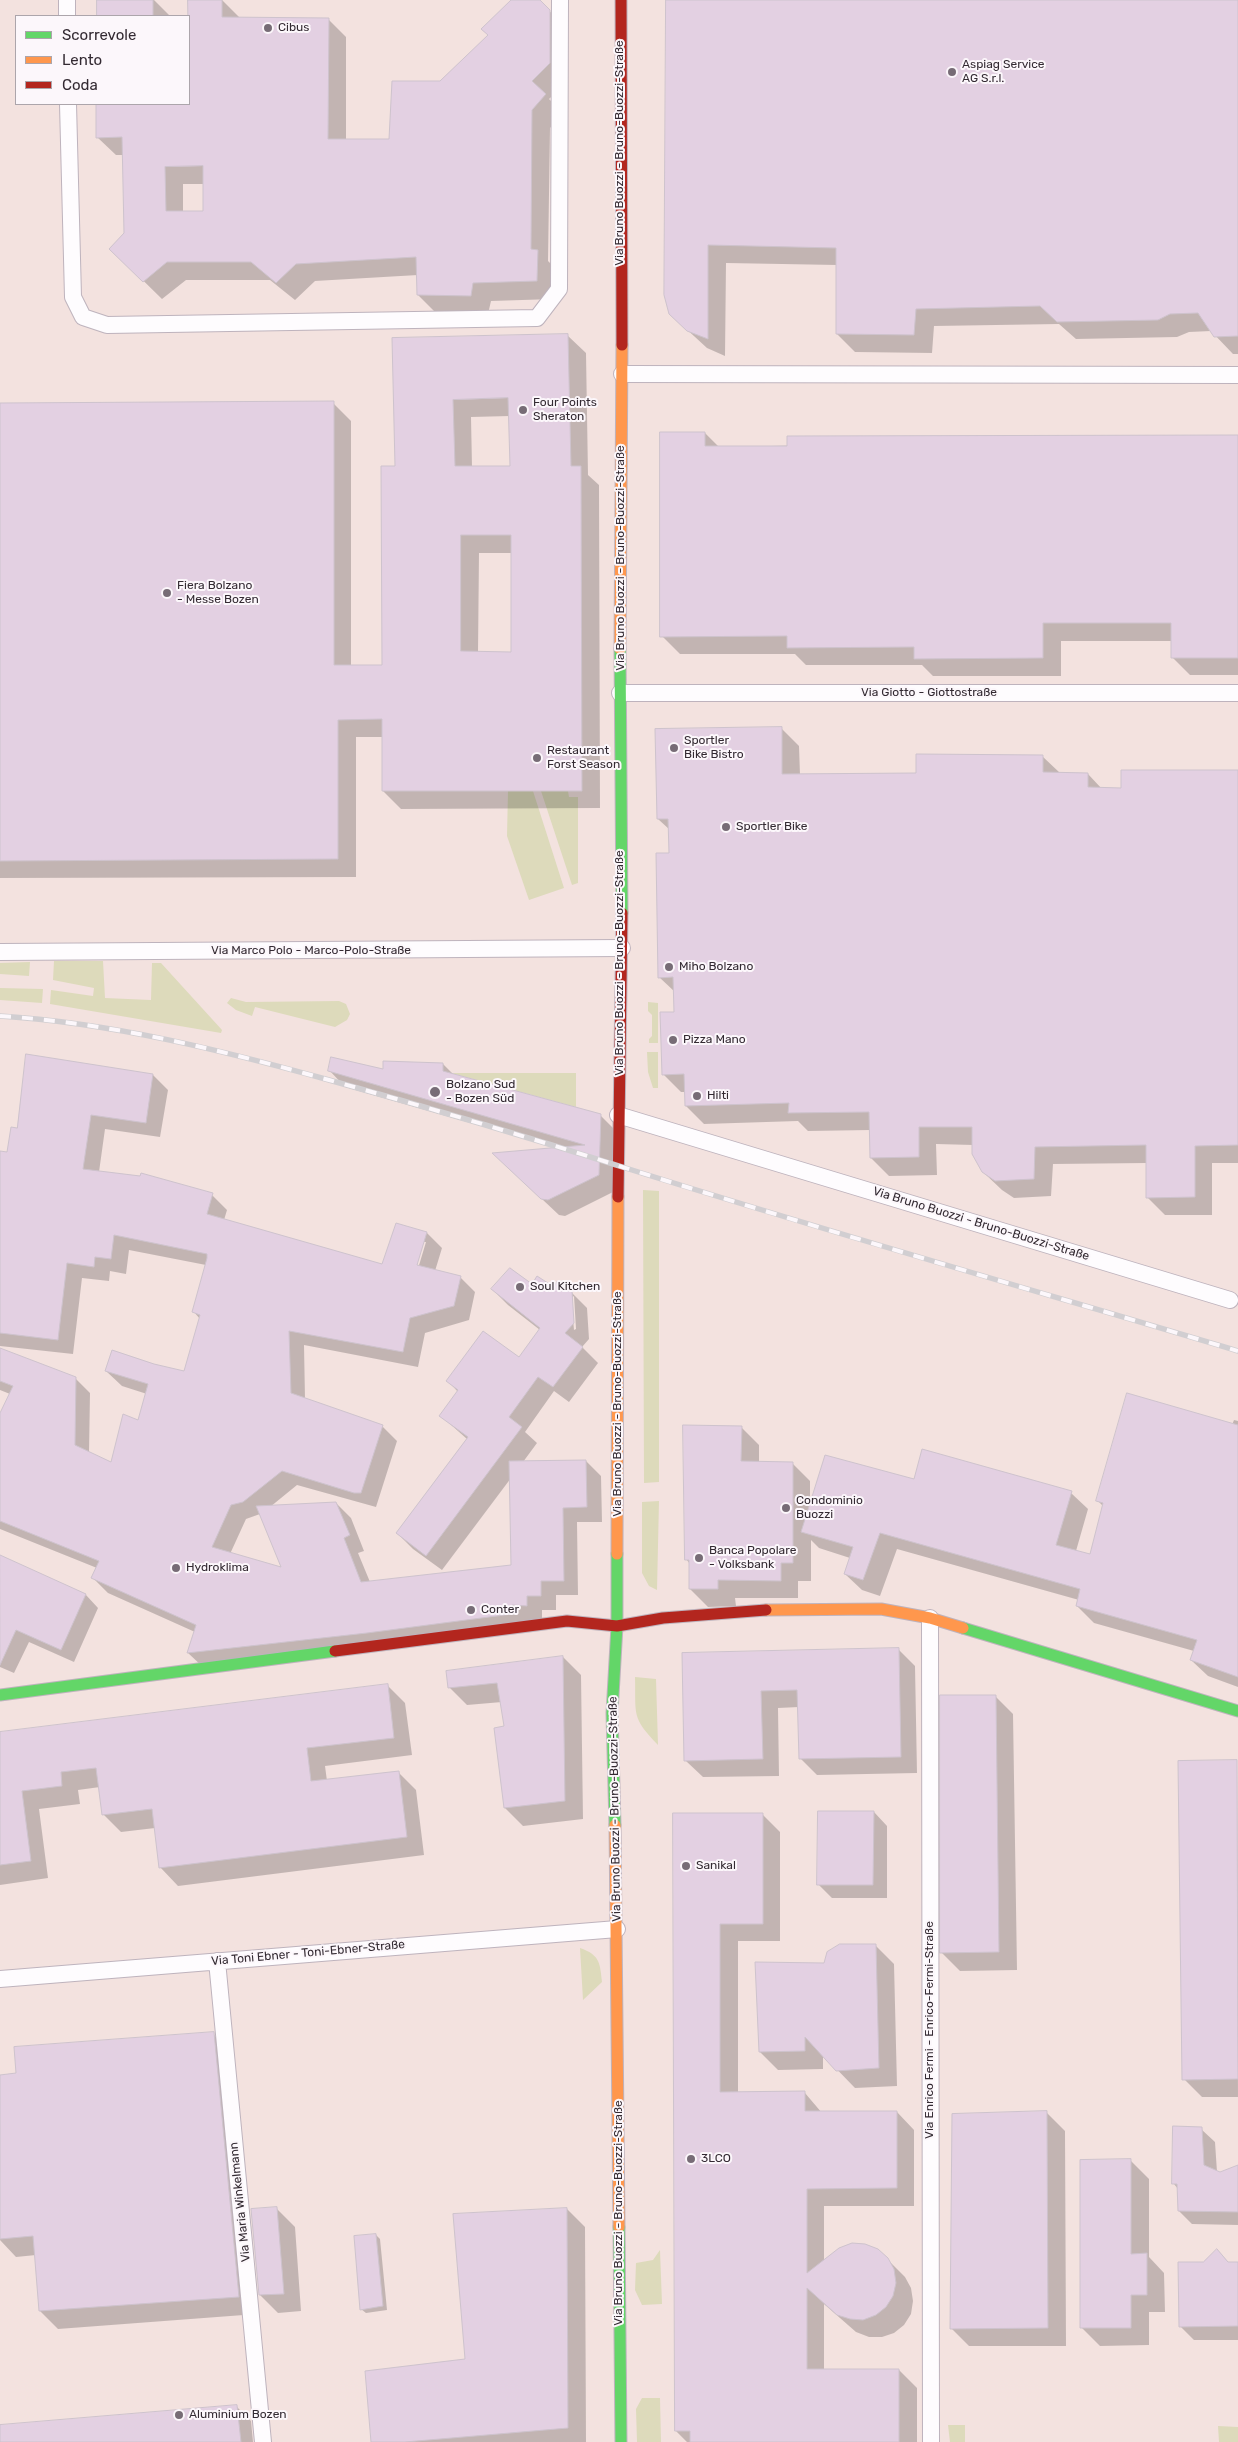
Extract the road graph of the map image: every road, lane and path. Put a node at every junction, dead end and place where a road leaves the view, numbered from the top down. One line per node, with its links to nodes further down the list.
1 (67, 0): 4 (street)
2 (560, 0): 5 (street)
3 (621, 0): 6 (main road, Via Bruno Buozzi - Bruno-Buozzi-Straße)
4 (67, 15)
5 (68, 105)
6 (622, 374): 7 (street); 8 (main road, Via Bruno Buozzi - Bruno-Buozzi-Straße)
7 (1238, 375)
8 (620, 693): 9 (street, Via Giotto - Giottostraße); 10 (main road, Via Bruno Buozzi - Bruno-Buozzi-Straße)
9 (1238, 693)
10 (622, 948): 11 (street, Via Marco Polo - Marco-Polo-Straße); 12 (main road, Via Bruno Buozzi - Bruno-Buozzi-Straße)
11 (0, 952)
12 (618, 1115): 13 (street, Via Bruno Buozzi - Bruno-Buozzi-Straße); 15 (main road, Via Bruno Buozzi - Bruno-Buozzi-Straße)
13 (1230, 1300)
14 (930, 1618): 15 (main road); 17 (main road); 23 (street, Via Enrico Fermi - Enrico-Fermi-Straße)
15 (617, 1626): 16 (main road); 18 (main road, Via Bruno Buozzi - Bruno-Buozzi-Straße)
16 (0, 1695)
17 (1238, 1711)
18 (617, 1929): 19 (street, Via Toni Ebner - Toni-Ebner-Straße); 22 (main road, Via Bruno Buozzi - Bruno-Buozzi-Straße)
19 (217, 1961): 20 (street, Via Toni Ebner - Toni-Ebner-Straße); 21 (street, Via Maria Winkelmann)
20 (0, 1979)
21 (263, 2442)
22 (621, 2442)
23 (931, 2442)

